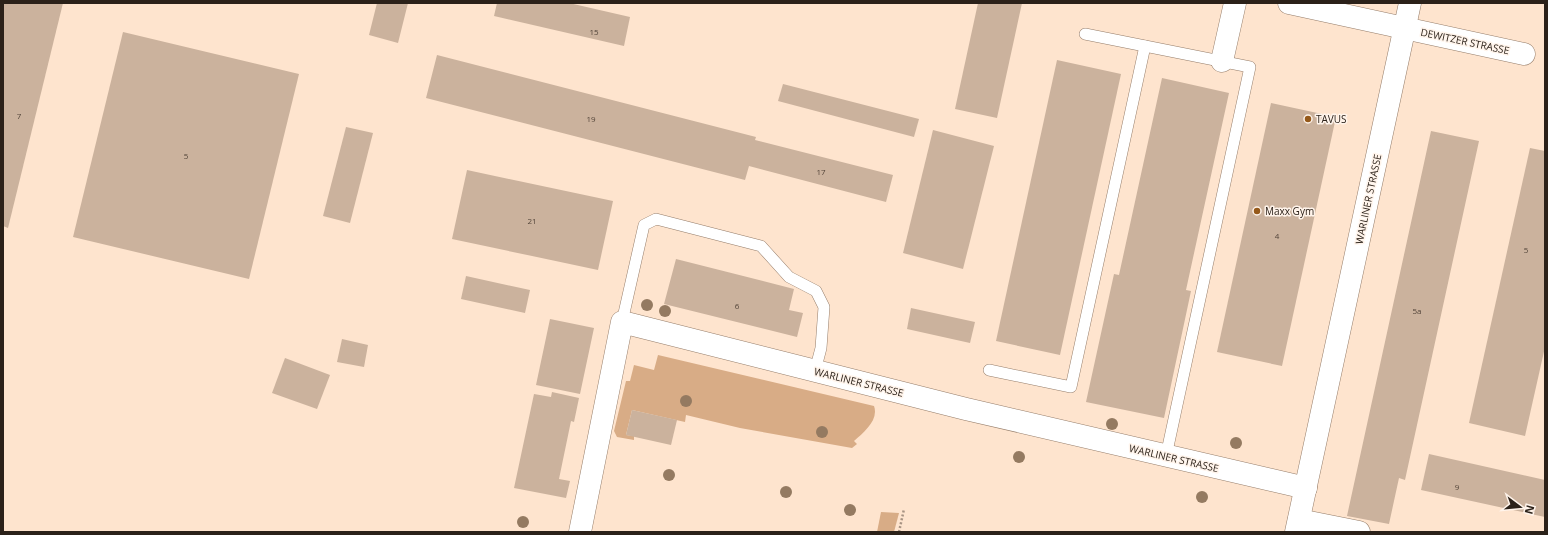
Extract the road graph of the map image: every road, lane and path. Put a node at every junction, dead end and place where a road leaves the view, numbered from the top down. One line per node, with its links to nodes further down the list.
1 (1235, 3): 8 (street)
2 (1289, 3): 4 (street, DEWITZER STRASSE)
3 (1410, 3): 4 (street, WARLINER STRASSE)
4 (1405, 28): 7 (street, DEWITZER STRASSE); 13 (street, WARLINER STRASSE)
5 (1085, 34): 6 (lane)
6 (1145, 46): 8 (lane); 10 (lane)
7 (1524, 54)
8 (1222, 61): 12 (lane)
9 (622, 322): 11 (street, WARLINER STRASSE); 11 (lane); 16 (street)
10 (989, 370)
11 (815, 371): 12 (street, WARLINER STRASSE)
12 (1166, 456): 13 (street, WARLINER STRASSE)
13 (1306, 488): 15 (street, WARLINER STRASSE)
14 (904, 510): 17 (path)
15 (1298, 526): 18 (street, WARLINER STRASSE)
16 (580, 532)
17 (899, 532)
18 (1359, 532)

